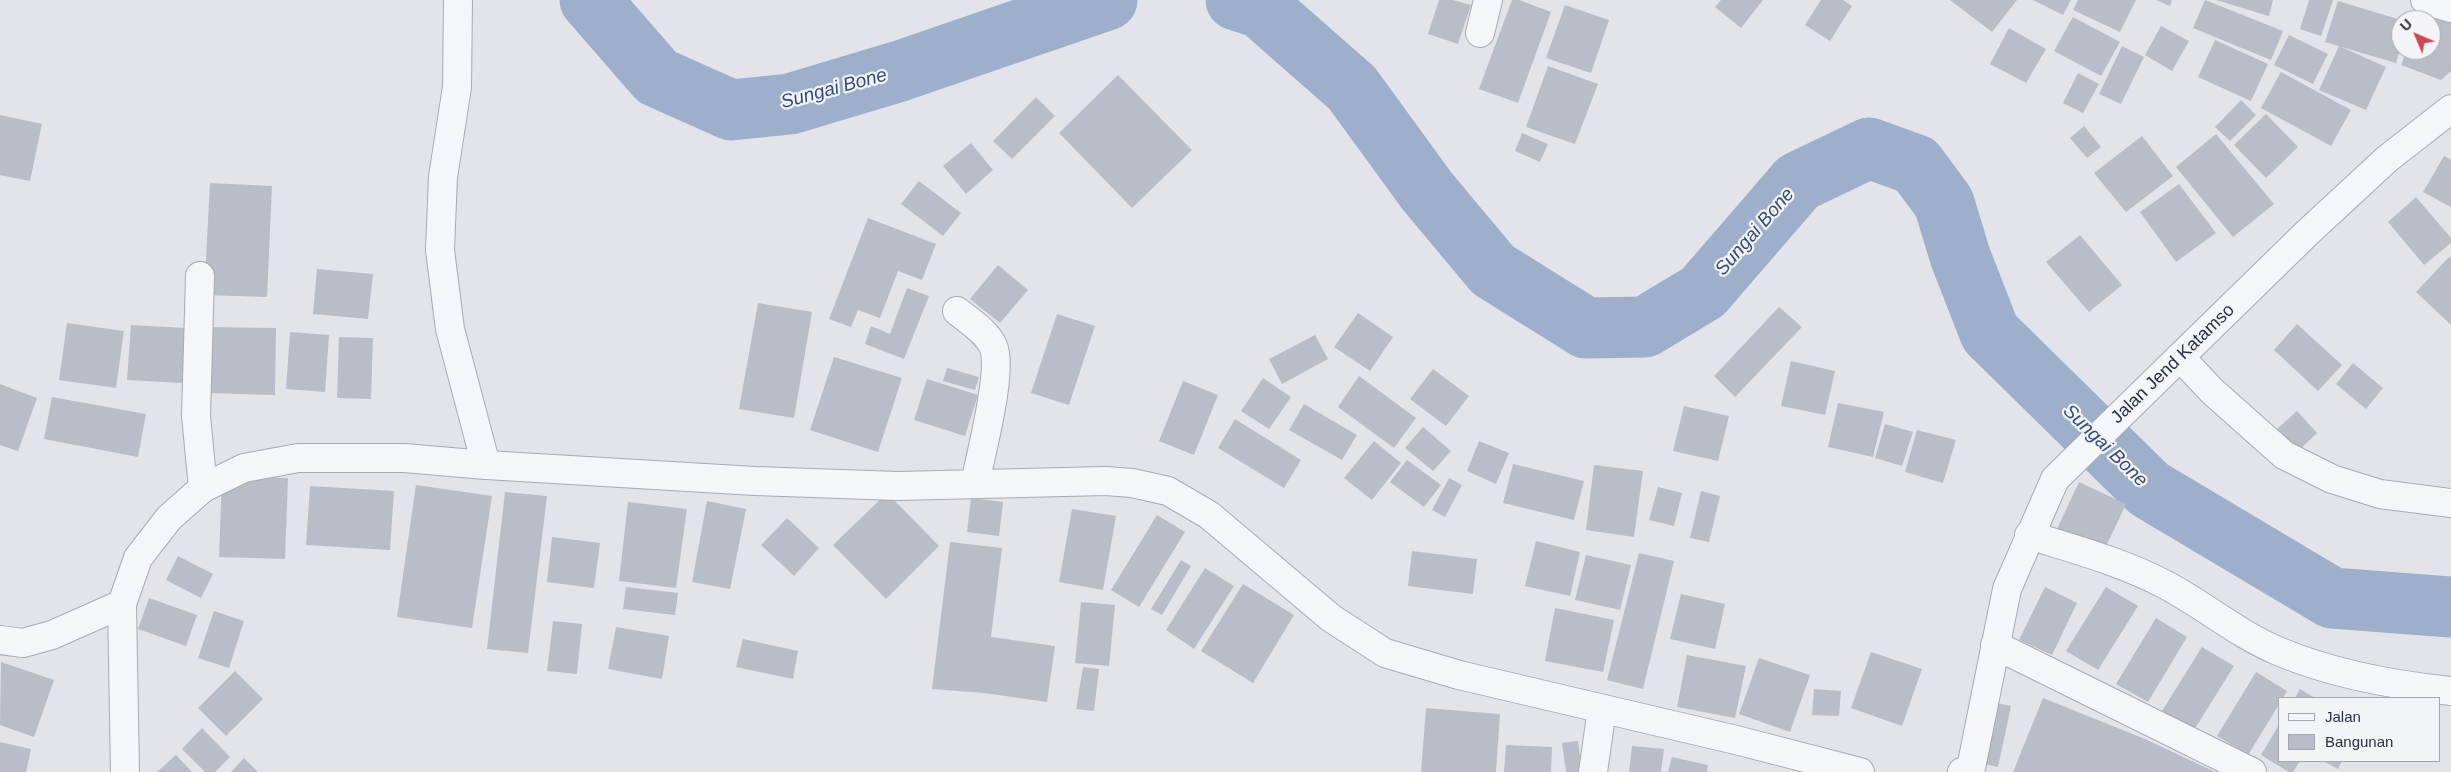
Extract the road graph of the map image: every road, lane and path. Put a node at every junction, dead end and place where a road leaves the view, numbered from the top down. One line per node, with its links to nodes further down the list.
1 (458, 0): 10 (street)
2 (1488, 0): 5 (street)
3 (2425, 0): 4 (street)
4 (2451, 8)
5 (1480, 33)
6 (2451, 109): 9 (street, Jalan Jend Katamso)
7 (200, 276): 12 (street)
8 (957, 311): 11 (street)
9 (2175, 362): 13 (street); 14 (street, Jalan Jend Katamso)
10 (486, 465): 11 (street); 12 (street)
11 (975, 484): 19 (street)
12 (203, 488): 15 (street)
13 (2451, 503)
14 (2029, 535): 17 (street, Jalan Jend Katamso); 18 (street)
15 (122, 604): 16 (street); 21 (street)
16 (0, 640)
17 (1994, 645): 20 (street, Jalan Jend Katamso); 24 (street)
18 (2451, 691)
19 (1602, 709): 22 (street); 23 (street)
20 (1968, 771)
21 (125, 772)
22 (1593, 772)
23 (1860, 772)
24 (2252, 772)

